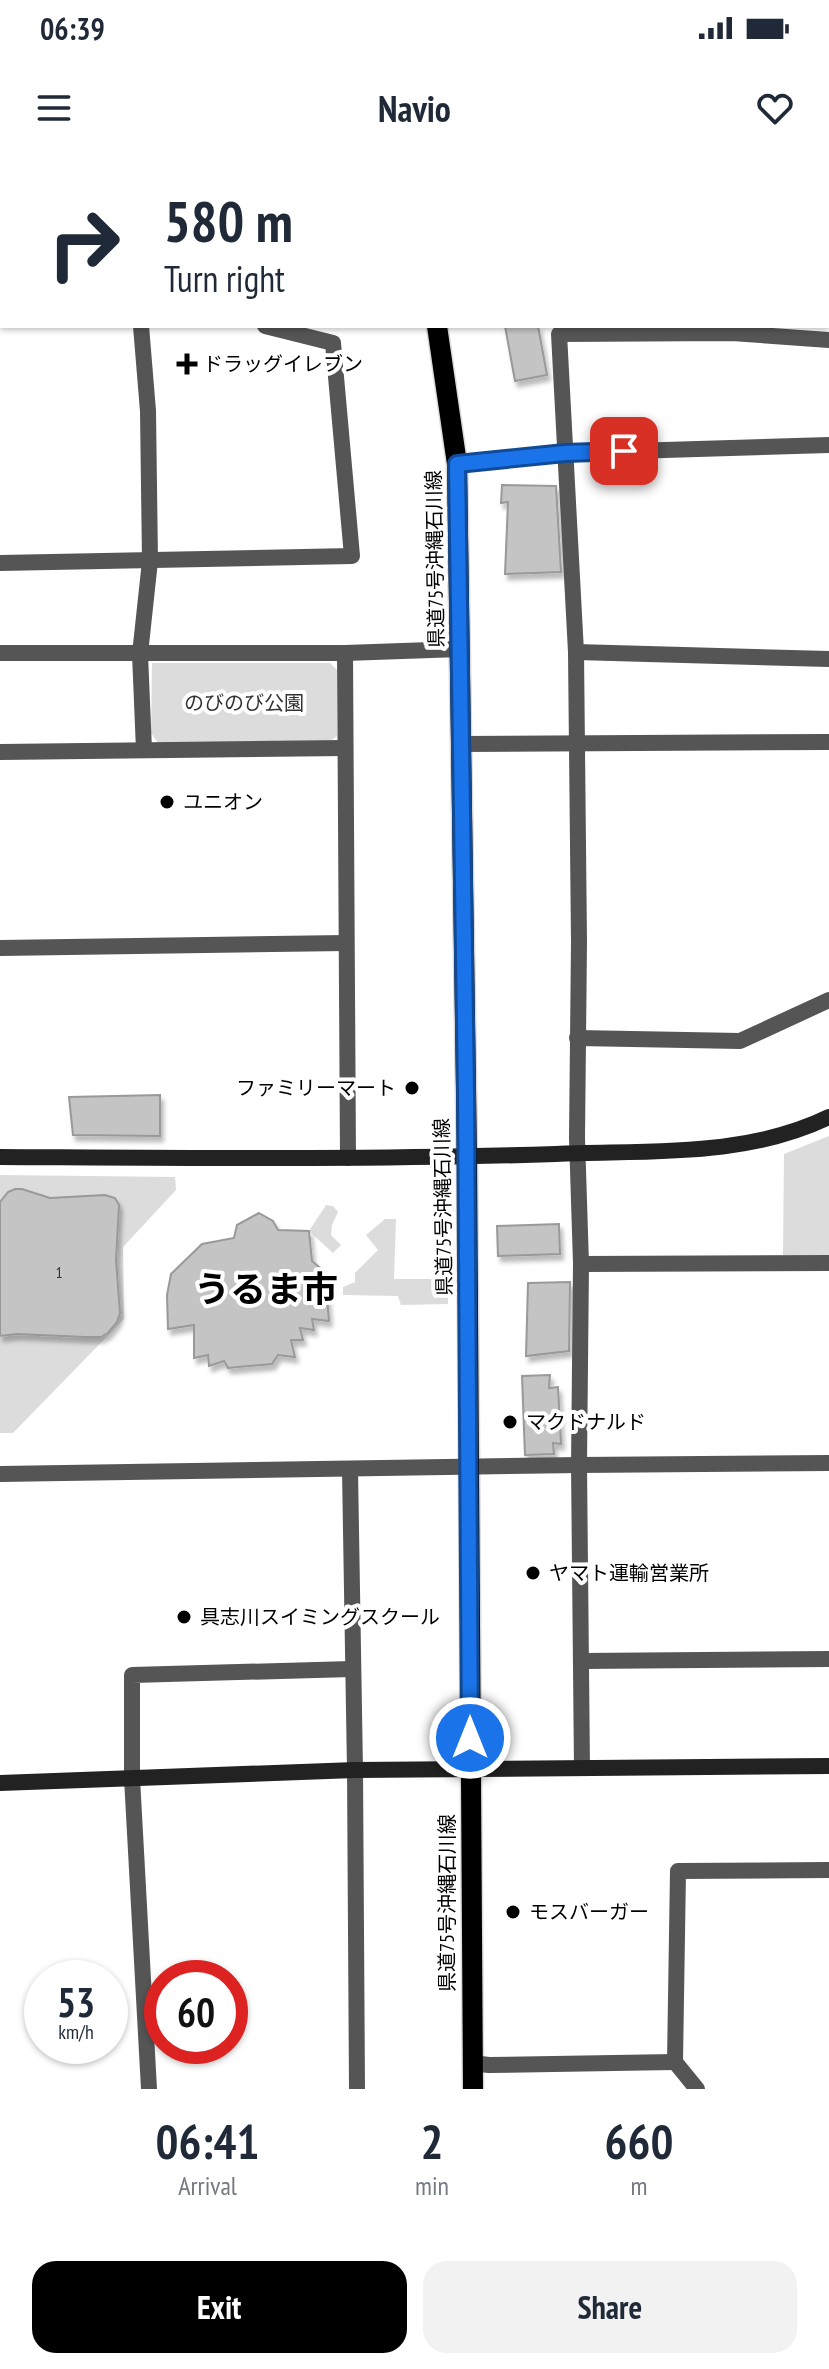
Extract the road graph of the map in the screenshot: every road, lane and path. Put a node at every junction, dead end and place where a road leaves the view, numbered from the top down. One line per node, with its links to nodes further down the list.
1 (141, 328): 9 (street)
2 (273, 328): 9 (street)
3 (437, 328): 8 (main road, 県道75号沖縄石川線)
4 (732, 329): 5 (street); 7 (street)
5 (829, 340)
6 (829, 445): 7 (street)
7 (565, 453): 8 (street); 12 (street)
8 (457, 464): 11 (main road, 県道75号沖縄石川線)
9 (150, 561): 10 (street); 15 (street)
10 (0, 563)
11 (460, 649): 14 (street); 19 (main road, 県道75号沖縄石川線)
12 (576, 652): 16 (street); 17 (street)
13 (0, 653): 15 (street)
14 (345, 653): 15 (street); 20 (street)
15 (140, 654): 21 (street)
16 (829, 659)
17 (577, 742): 18 (street); 19 (street); 26 (street)
18 (829, 742)
19 (462, 744): 30 (main road, 県道75号沖縄石川線)
20 (345, 748): 21 (street); 23 (street)
21 (144, 750): 22 (street)
22 (0, 752)
23 (346, 943): 24 (street); 31 (street)
24 (0, 948)
25 (829, 1000): 26 (street)
26 (577, 1038): 28 (street)
27 (829, 1117): 28 (street)
28 (579, 1153): 30 (street); 33 (street)
29 (0, 1157): 31 (street)
30 (467, 1157): 31 (street); 36 (main road, 県道75号沖縄石川線)
31 (348, 1158)
32 (829, 1263): 33 (street)
33 (581, 1264): 35 (street)
34 (829, 1463): 35 (street)
35 (579, 1465): 36 (street); 40 (street)
36 (469, 1467): 37 (street); 43 (main road, 県道75号沖縄石川線)
37 (350, 1470): 38 (street); 41 (street)
38 (0, 1474)
39 (829, 1659): 40 (street)
40 (582, 1661): 44 (street)
41 (352, 1669): 45 (street); 46 (street)
42 (829, 1766): 44 (street)
43 (470, 1768): 44 (street); 45 (street); 50 (main road, 県道75号沖縄石川線)
44 (582, 1768)
45 (355, 1770): 46 (street); 52 (street)
46 (132, 1778): 47 (street); 51 (street)
47 (0, 1783)
48 (829, 1870): 49 (street)
49 (675, 2062): 50 (street); 54 (street)
50 (472, 2063): 53 (main road, 県道75号沖縄石川線)
51 (149, 2089)
52 (357, 2089)
53 (473, 2089)
54 (697, 2089)

